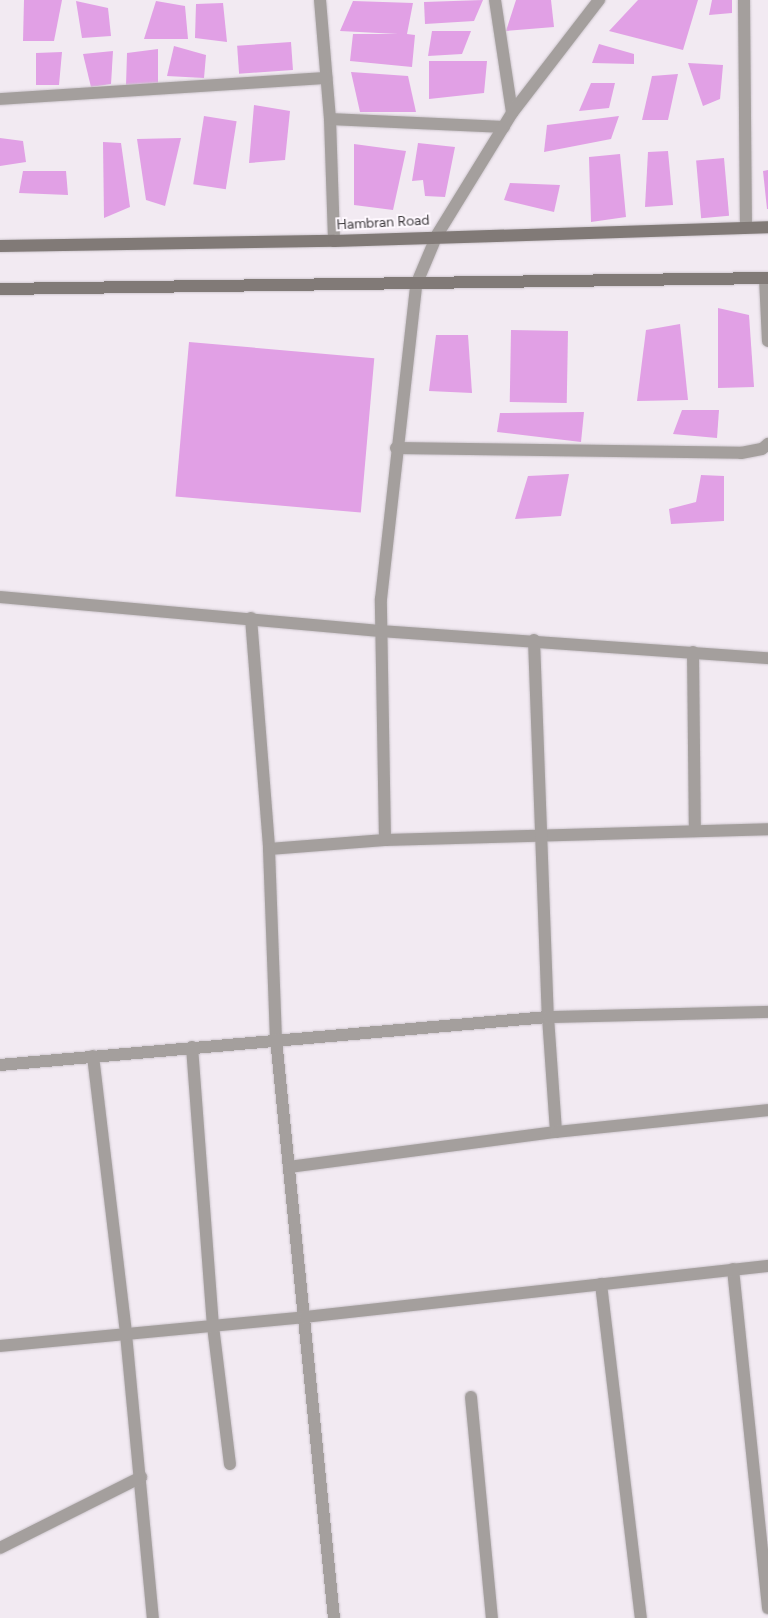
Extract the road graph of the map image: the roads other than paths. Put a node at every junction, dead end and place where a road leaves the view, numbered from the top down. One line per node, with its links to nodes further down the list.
1 (320, 0): 5 (street)
2 (495, 0): 7 (street)
3 (599, 0): 7 (street)
4 (744, 0): 10 (street)
5 (326, 78): 6 (street); 8 (street)
6 (0, 99)
7 (512, 113): 9 (street)
8 (330, 119): 9 (street); 13 (street)
9 (504, 127): 12 (street)
10 (746, 227): 11 (main road, Hambran Road); 12 (main road, Hambran Road)
11 (768, 227)
12 (438, 235): 13 (main road, Hambran Road); 16 (street)
13 (334, 241): 14 (main road, Hambran Road)
14 (0, 246)
15 (766, 278): 16 (main road); 18 (street)
16 (416, 284): 17 (main road); 20 (street)
17 (0, 289)
18 (768, 341)
19 (768, 444): 20 (street)
20 (396, 448): 23 (street)
21 (0, 597): 22 (street)
22 (251, 618): 23 (street); 31 (street)
23 (379, 631): 24 (street); 30 (street)
24 (534, 640): 25 (street); 29 (street)
25 (693, 652): 26 (street); 28 (street)
26 (768, 658)
27 (768, 829): 28 (street)
28 (695, 831): 29 (street)
29 (543, 836): 30 (street); 33 (street)
30 (385, 840): 31 (street)
31 (269, 849): 34 (street)
32 (768, 1012): 33 (street)
33 (548, 1017): 34 (street); 39 (street)
34 (276, 1039): 35 (street); 40 (street)
35 (192, 1047): 36 (street); 45 (street)
36 (93, 1056): 37 (street); 46 (street)
37 (0, 1064)
38 (768, 1110): 39 (street)
39 (556, 1132): 40 (street)
40 (289, 1167): 44 (street)
41 (768, 1266): 42 (street)
42 (733, 1270): 43 (street); 52 (street)
43 (601, 1284): 44 (street); 56 (street)
44 (305, 1317): 45 (street); 54 (street)
45 (213, 1326): 46 (street); 49 (street)
46 (126, 1334): 47 (street); 50 (street)
47 (0, 1346)
48 (471, 1397): 55 (street)
49 (230, 1464)
50 (141, 1477): 51 (street); 53 (street)
51 (0, 1548)
52 (768, 1608)
53 (153, 1618)
54 (334, 1618)
55 (492, 1618)
56 (641, 1618)

